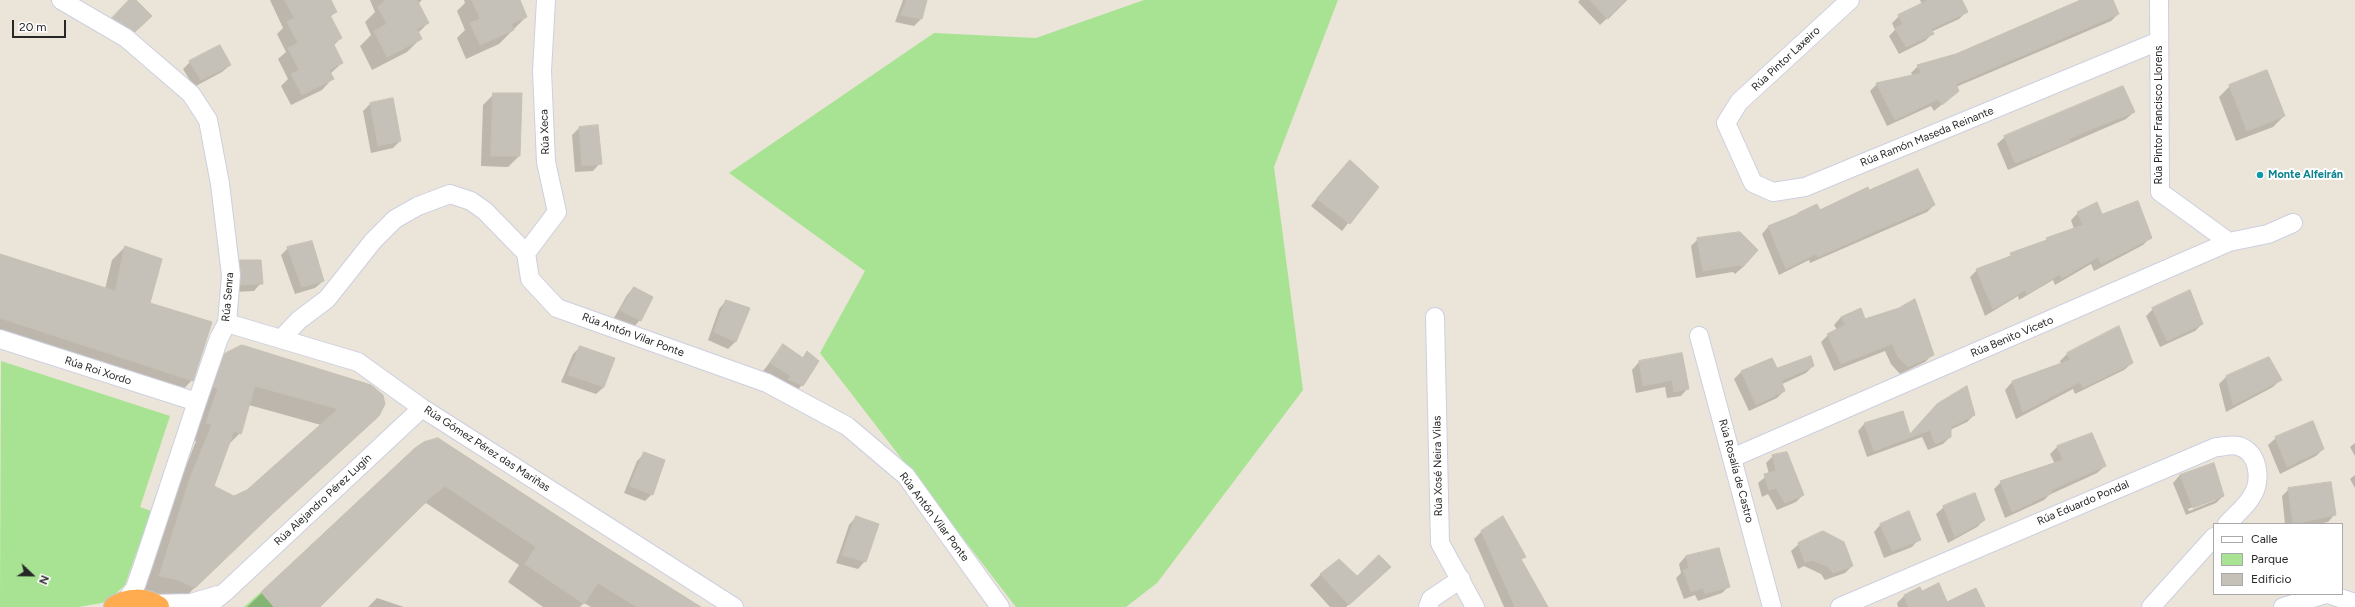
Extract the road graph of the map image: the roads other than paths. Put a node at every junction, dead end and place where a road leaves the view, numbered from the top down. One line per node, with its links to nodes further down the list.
1 (61, 0): 11 (street, Rúa Senra)
2 (546, 0): 9 (street, Rúa Xeca)
3 (1850, 0): 6 (street, Rúa Pintor Laxeiro)
4 (2159, 0): 5 (street, Rúa Pintor Francisco Llorens)
5 (2159, 41): 6 (street, Rúa Ramón Maseda Reinante); 8 (street, Rúa Pintor Francisco Llorens)
6 (1726, 123)
7 (2293, 223): 8 (street, Rúa Benito Viceto)
8 (2229, 242): 17 (street, Rúa Benito Viceto)
9 (526, 253): 14 (street); 29 (street, Rúa Antón Vilar Ponte)
10 (1435, 317): 20 (street, Rúa Xosé Neira Vilas)
11 (227, 323): 14 (street, Rúa Gómez Pérez das Mariñas); 15 (street, Rúa Senra)
12 (1699, 336): 17 (street, Rúa Rosalía de Castro)
13 (0, 340): 15 (street, Rúa Roi Xordo)
14 (281, 340): 16 (street, Rúa Gómez Pérez das Mariñas)
15 (196, 402): 25 (street, Rúa Senra)
16 (422, 408): 23 (street, Rúa Alejandro Pérez Lugín); 28 (street, Rúa Gómez Pérez das Mariñas)
17 (1732, 458): 32 (street, Rúa Rosalía de Castro)
18 (2228, 523): 33 (street, Rúa Eduardo Pondal)
19 (2213, 538): 34 (street)
20 (1461, 579): 30 (street); 31 (street, Rúa Xosé Neira Vilas)
21 (2324, 595): 35 (street)
22 (2330, 595): 24 (street)
23 (221, 600): 26 (street, Rúa Alejandro Pérez Lugín); 27 (street, Rúa Alejandro Pérez Lugín)
24 (2355, 603)
25 (120, 604): 26 (highway)
26 (155, 605)
27 (206, 607)
28 (734, 607)
29 (1000, 607)
30 (1428, 607)
31 (1475, 607)
32 (1772, 607)
33 (1840, 607)
34 (2150, 607)
35 (2283, 607)

